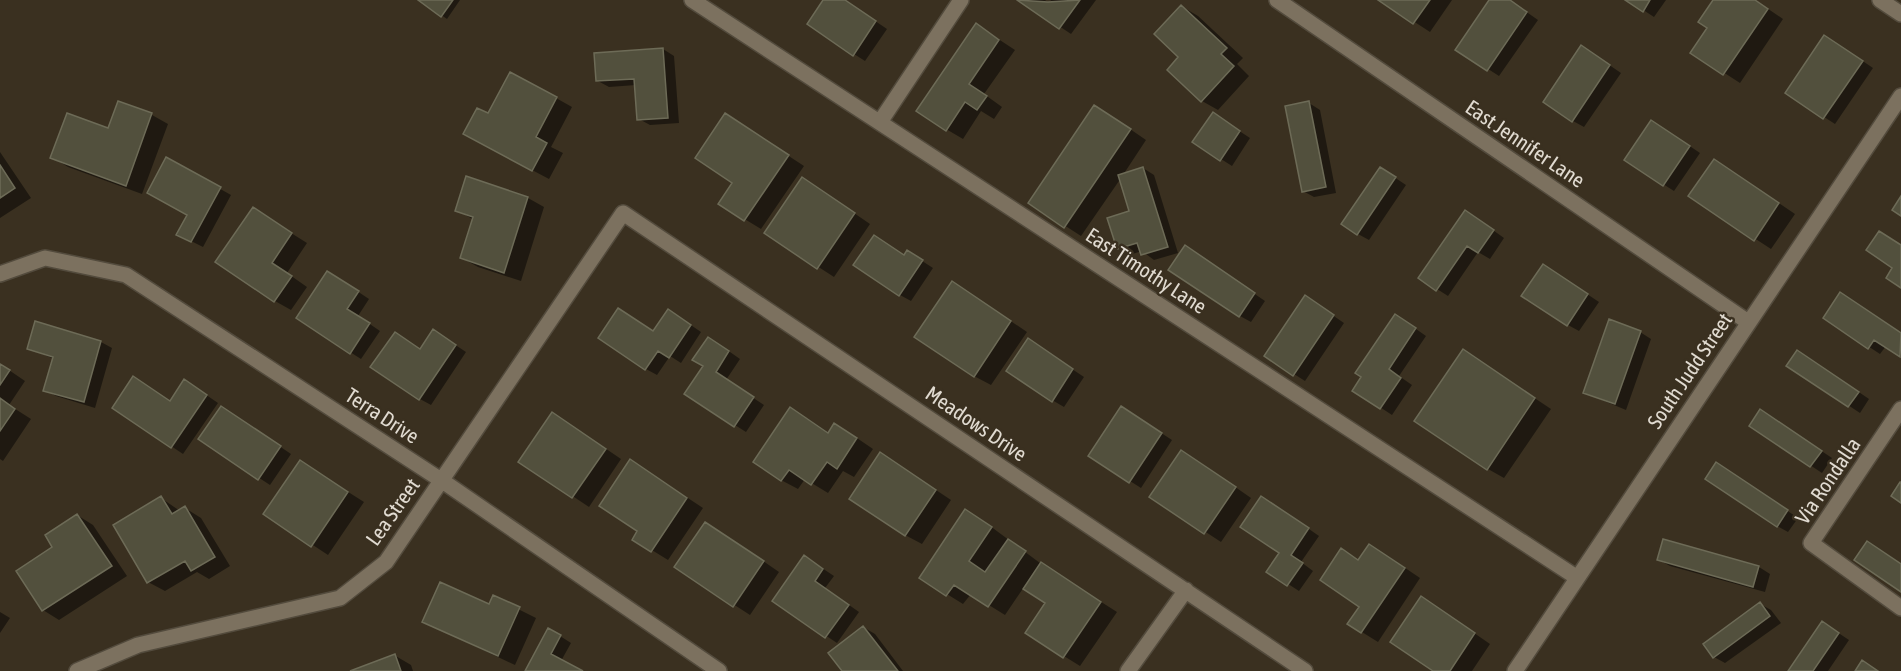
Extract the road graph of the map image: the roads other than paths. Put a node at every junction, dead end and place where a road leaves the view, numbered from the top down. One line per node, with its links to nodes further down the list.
1 (692, 0): 7 (street, East Timothy Lane)
2 (961, 0): 7 (street)
3 (1277, 0): 10 (street, East Jennifer Lane)
4 (1880, 0): 5 (street)
5 (1901, 14)
6 (1901, 96): 10 (street, South Judd Street)
7 (879, 122): 13 (street, East Timothy Lane)
8 (623, 213): 12 (street, Lea Street); 14 (street, Meadows Drive)
9 (0, 274): 12 (street, Terra Drive)
10 (1748, 322): 13 (street, South Judd Street)
11 (1901, 409): 15 (street, Via Rondalla)
12 (441, 480): 16 (street, Lea Street); 17 (street, Terra Drive)
13 (1575, 578): 20 (street, South Judd Street)
14 (1186, 590): 18 (street); 19 (street, Meadows Drive)
15 (1901, 608)
16 (77, 671)
17 (719, 671)
18 (1128, 671)
19 (1305, 671)
20 (1515, 671)

